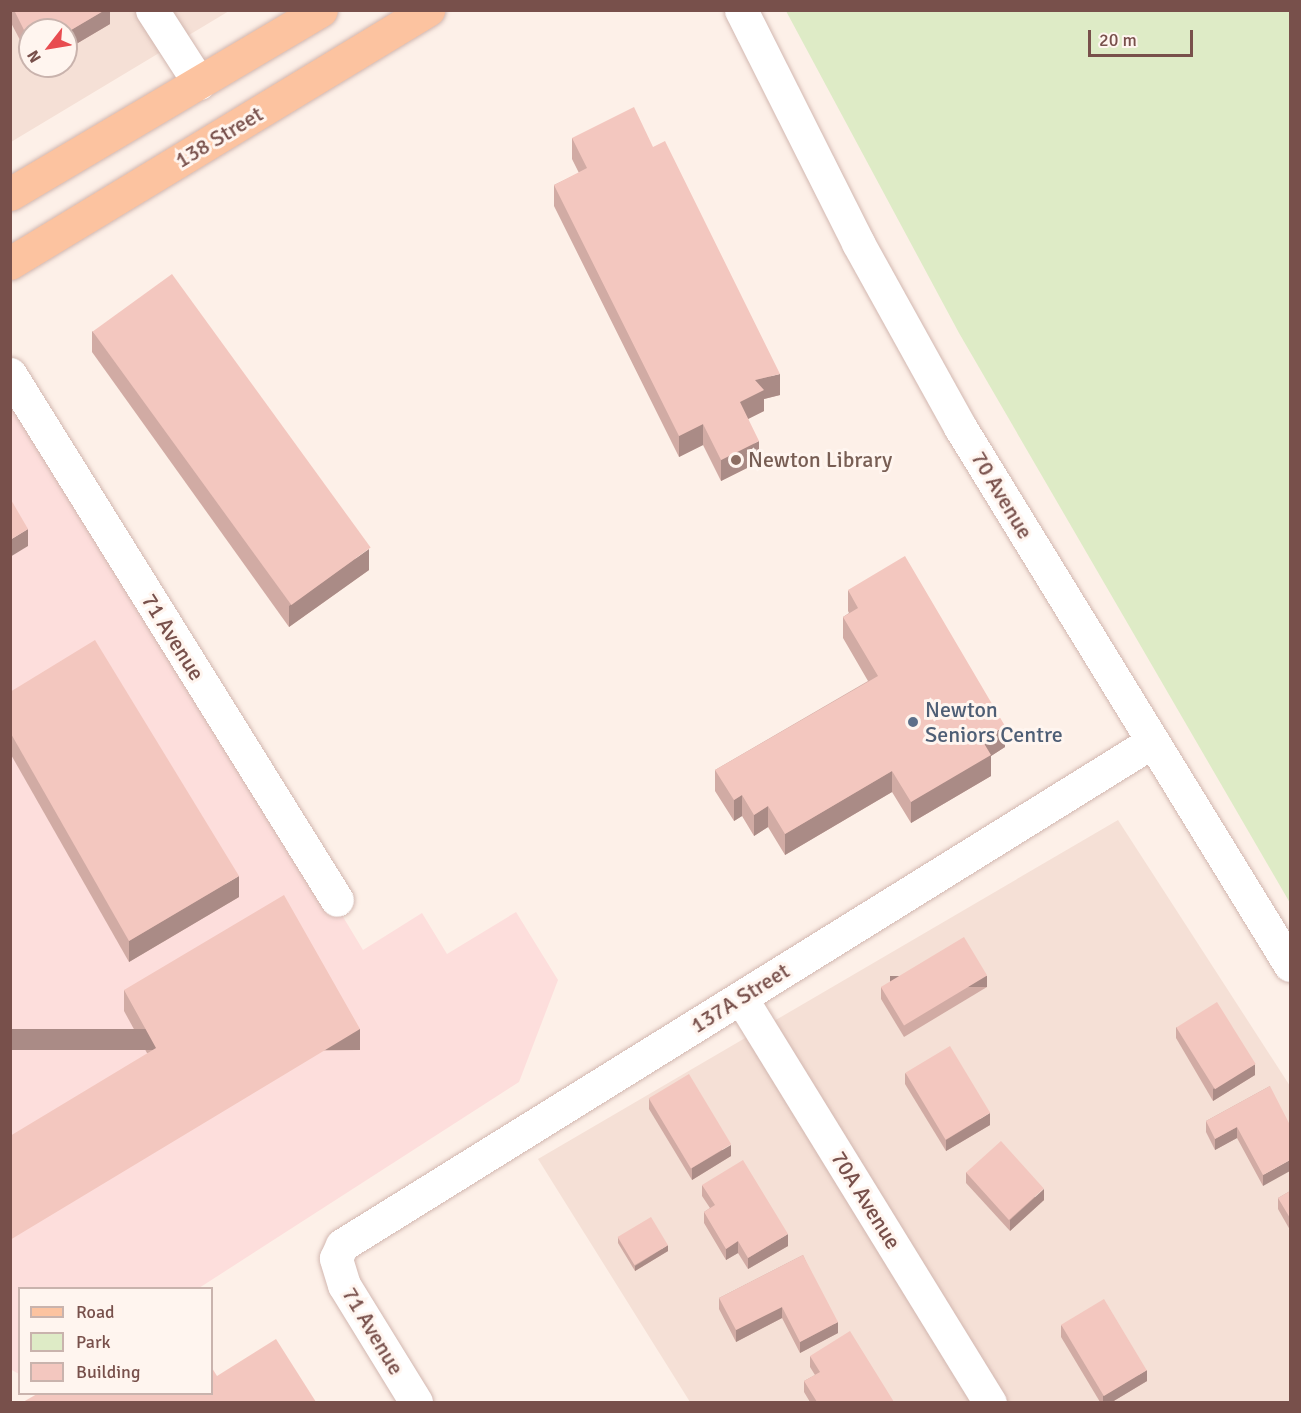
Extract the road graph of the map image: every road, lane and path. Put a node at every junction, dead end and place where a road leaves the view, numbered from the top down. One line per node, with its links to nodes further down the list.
1 (152, 10): 5 (street)
2 (321, 10): 5 (main road)
3 (428, 10): 7 (main road, 138 Street)
4 (741, 10): 9 (street, 70 Avenue)
5 (199, 83): 6 (main road)
6 (10, 195)
7 (10, 263)
8 (10, 374): 10 (street, 71 Avenue)
9 (1150, 743): 11 (street, 70 Avenue); 12 (street, 137A Street)
10 (337, 900)
11 (1290, 965)
12 (741, 998): 13 (street, 137A Street); 15 (street, 70A Avenue)
13 (336, 1258): 14 (street, 71 Avenue)
14 (416, 1402)
15 (990, 1402)

